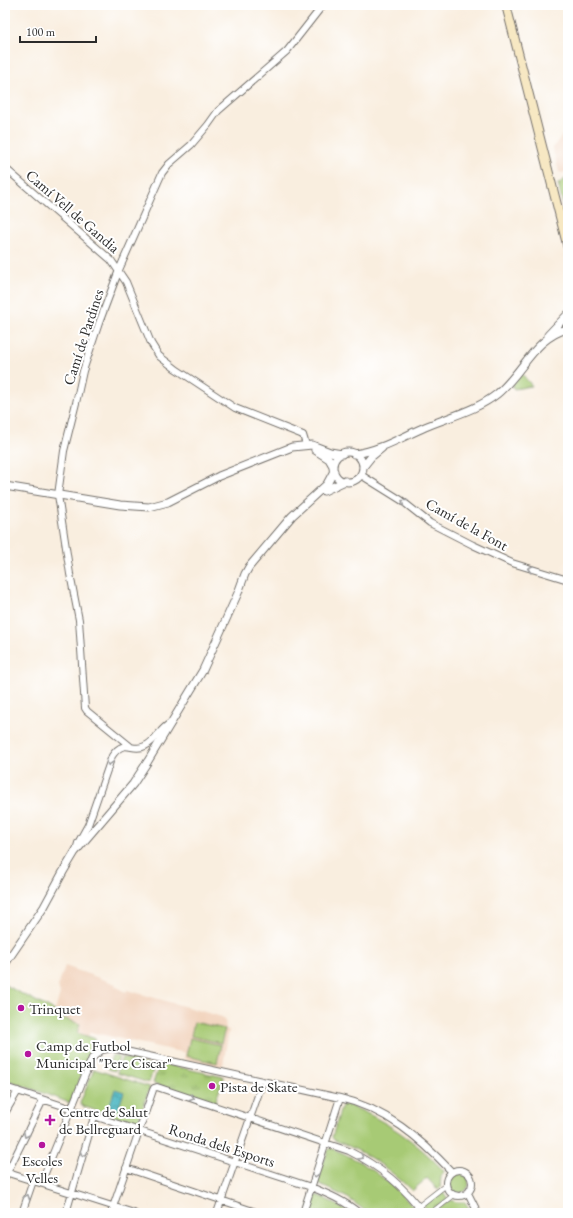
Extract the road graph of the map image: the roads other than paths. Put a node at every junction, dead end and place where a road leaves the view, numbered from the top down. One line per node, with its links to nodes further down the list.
1 (323, 5): 5 (street, Camí de Pardines)
2 (506, 5): 4 (main road)
3 (5, 168): 5 (street, Camí Vell de Gandia)
4 (568, 248)
5 (119, 270): 10 (street, Camí Vell de Gandia); 18 (street, Camí de Pardines)
6 (568, 314): 8 (street)
7 (568, 329): 8 (street)
8 (545, 340): 9 (street)
9 (389, 443): 12 (street); 13 (street)
10 (306, 445): 11 (street); 14 (street); 18 (street)
11 (342, 454): 12 (street); 14 (street)
12 (354, 454): 13 (street)
13 (363, 467): 15 (street)
14 (334, 469): 16 (street); 19 (street)
15 (360, 475): 16 (street); 20 (street, Camí de la Font, one-way to 15)
16 (345, 482): 19 (street)
17 (5, 486): 18 (street)
18 (58, 495): 22 (street, Camí de Pardines)
19 (314, 497): 21 (street)
20 (568, 580)
21 (171, 723): 23 (street); 25 (street)
22 (116, 735): 23 (street, Camí de Pardines); 24 (street)
23 (130, 746): 24 (street)
24 (115, 751): 25 (street, one-way to 25)
25 (75, 852): 26 (street)
26 (5, 964)
27 (263, 1081): 30 (street); 33 (street); 36 (street)
28 (5, 1087): 29 (street, Ronda dels Esports)
29 (18, 1091): 31 (street, Ronda dels Esports); 32 (street)
30 (340, 1098): 38 (street); 41 (street)
31 (43, 1100): 33 (street, Ronda dels Esports); 42 (street, one-way to 42)
32 (8, 1103): 34 (street)
33 (72, 1109): 35 (street, Ronda dels Esports); 44 (street)
34 (5, 1113)
35 (94, 1117): 37 (street, Ronda dels Esports); 47 (street, one-way to 47)
36 (250, 1118): 37 (street, one-way to 36); 38 (street); 39 (street)
37 (138, 1132): 39 (street, Ronda dels Esports); 40 (street)
38 (326, 1142): 46 (street, one-way to 46); 52 (street, one-way to 52)
39 (235, 1162): 46 (street, Ronda dels Esports); 50 (street)
40 (126, 1168): 50 (street); 51 (street)
41 (452, 1172): 45 (street); 48 (street)
42 (6, 1174): 43 (street)
43 (33, 1181): 44 (street); 53 (street, one-way to 43)
44 (41, 1183): 47 (street)
45 (446, 1185): 49 (street); 52 (street)
46 (311, 1187): 59 (street); 60 (street, Ronda dels Esports)
47 (72, 1193): 51 (street); 54 (street)
48 (468, 1193): 49 (street); 64 (street)
49 (454, 1196): 63 (street)
50 (222, 1200): 57 (street); 58 (street)
51 (113, 1206): 55 (street); 56 (street)
52 (418, 1207): 61 (street); 62 (street)
53 (22, 1213)
54 (66, 1213)
55 (111, 1213)
56 (134, 1213)
57 (217, 1213)
58 (259, 1213)
59 (303, 1213)
60 (359, 1213)
61 (410, 1213)
62 (423, 1213)
63 (431, 1213)
64 (478, 1213)

